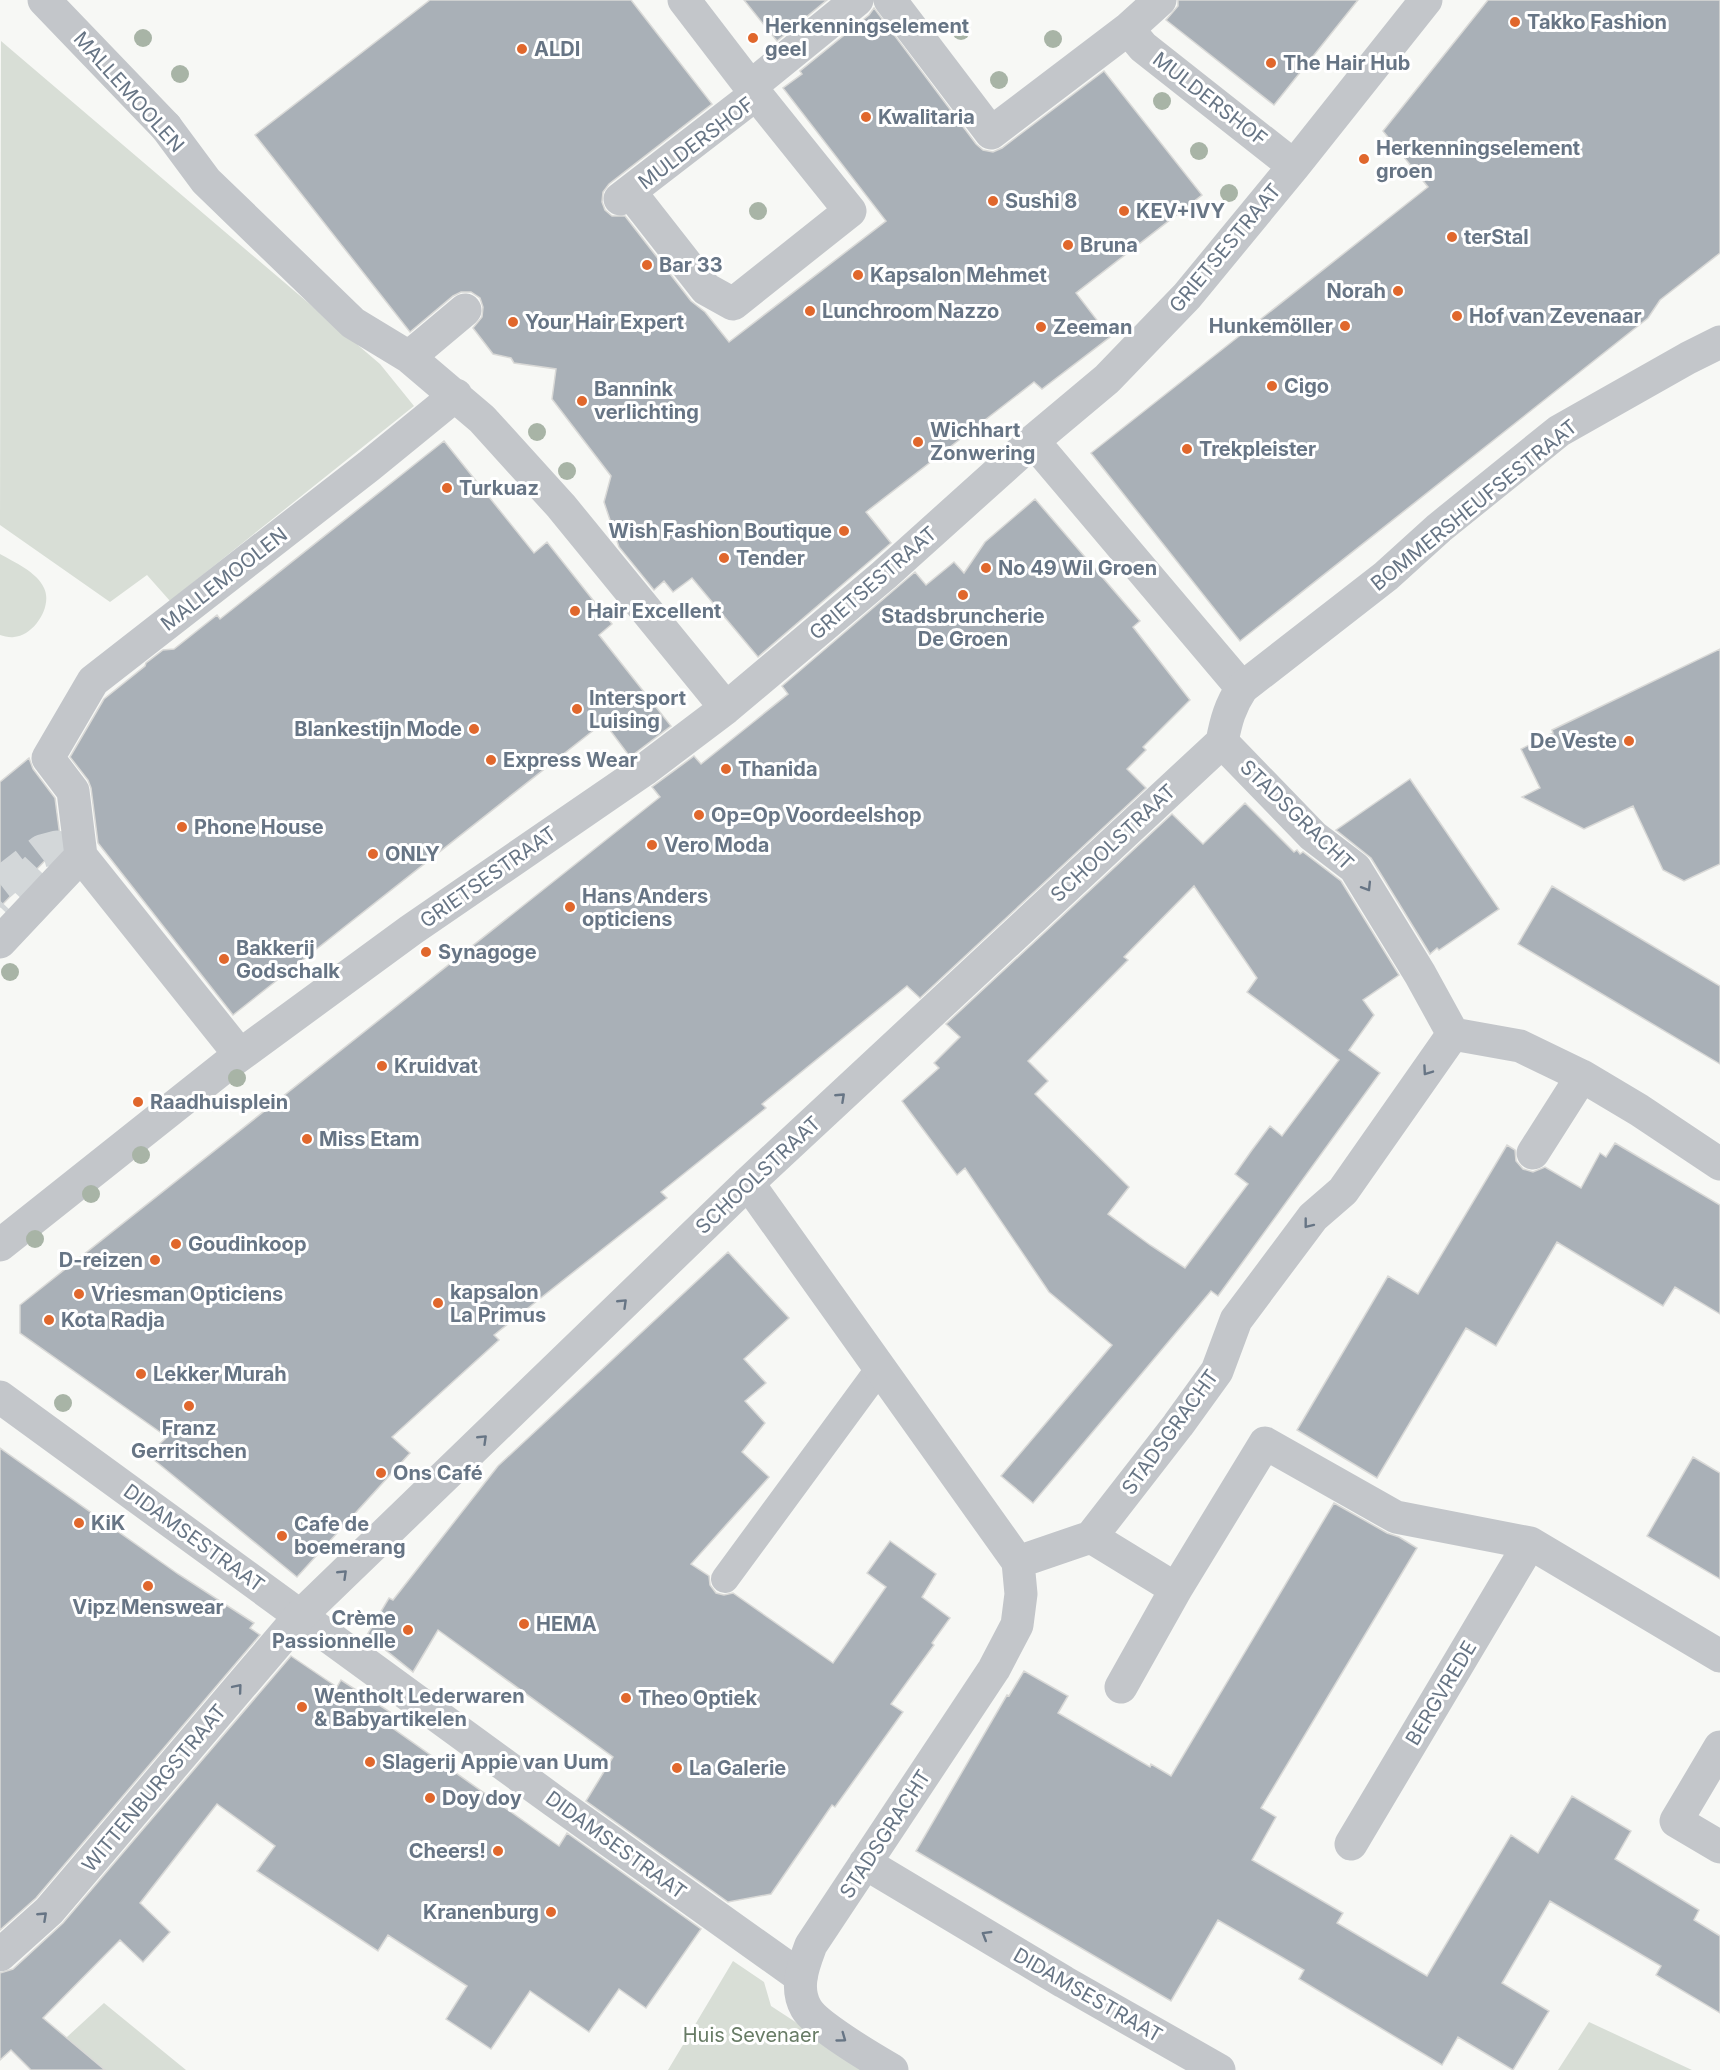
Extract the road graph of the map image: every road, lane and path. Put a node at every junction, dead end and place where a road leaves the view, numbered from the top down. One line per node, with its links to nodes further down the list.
1 (44, 0): 12 (street, MALLEMOOLEN)
2 (684, 0): 8 (street)
3 (857, 0): 8 (street, MULDERSHOF)
4 (890, 0): 7 (street)
5 (1160, 0): 7 (street)
6 (1425, 0): 9 (street, GRIETSESTRAAT)
7 (1128, 29): 9 (street, MULDERSHOF)
8 (753, 90): 8 (street, MULDERSHOF)
9 (1294, 166): 14 (street, GRIETSESTRAAT)
10 (465, 310): 12 (street)
11 (1720, 342): 15 (street, BOMMERSHEUFSESTRAAT)
12 (408, 357): 13 (street, MALLEMOOLEN)
13 (456, 395): 16 (street, MALLEMOOLEN); 18 (street, MALLEMOOLEN)
14 (1033, 441): 15 (street); 16 (street, GRIETSESTRAAT)
15 (1242, 688): 17 (street)
16 (726, 708): 21 (street, GRIETSESTRAAT)
17 (1222, 742): 20 (street, STADSGRACHT, one-way to 20); 25 (street, SCHOOLSTRAAT, one-way to 17)
18 (81, 856): 19 (street); 21 (street)
19 (0, 942)
20 (1453, 1034): 22 (street); 29 (street, STADSGRACHT, one-way to 29)
21 (234, 1060): 26 (street)
22 (1582, 1076): 23 (street); 24 (street)
23 (1533, 1153)
24 (1720, 1164)
25 (748, 1183): 27 (street); 34 (street, SCHOOLSTRAAT, one-way to 25)
26 (0, 1245)
27 (880, 1368): 31 (street); 32 (lane)
28 (0, 1397): 34 (street, DIDAMSESTRAAT)
29 (1091, 1537): 31 (street); 33 (street)
30 (1530, 1543): 33 (street); 35 (street); 38 (street, BERGVREDE)
31 (1018, 1562): 40 (street, STADSGRACHT)
32 (725, 1580)
33 (1176, 1589): 36 (street)
34 (301, 1615): 41 (street, WITTENBURGSTRAAT, one-way to 34); 42 (street, DIDAMSESTRAAT)
35 (1720, 1656)
36 (1121, 1687)
37 (1720, 1747): 39 (street)
38 (1351, 1844)
39 (1720, 1847)
40 (866, 1863): 42 (street, STADSGRACHT); 44 (street, DIDAMSESTRAAT, one-way to 40)
41 (0, 1955)
42 (801, 1977): 43 (street, one-way to 43)
43 (892, 2070)
44 (1219, 2070)

